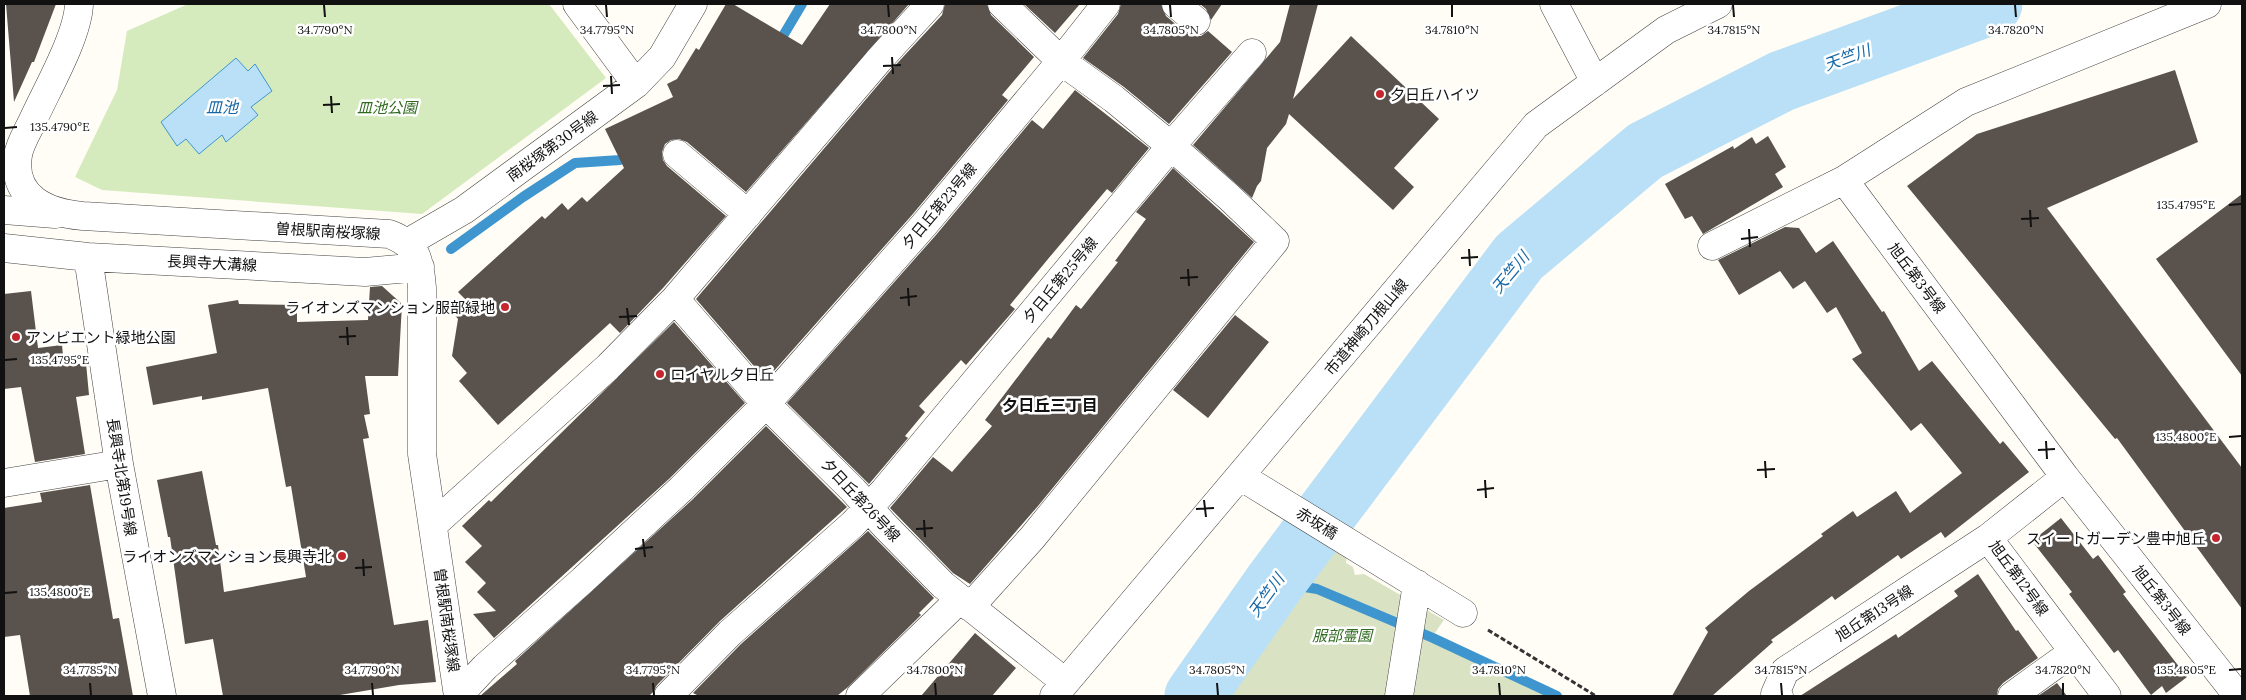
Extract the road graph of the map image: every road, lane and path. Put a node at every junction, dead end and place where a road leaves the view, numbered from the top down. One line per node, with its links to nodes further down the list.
1 (80, 4): 19 (street, 曽根駅南桜塚線)
2 (577, 4): 13 (street)
3 (693, 4): 13 (street, 南桜塚第30号線)
4 (930, 4): 18 (street)
5 (1002, 4): 11 (street)
6 (1106, 4): 11 (street, 夕日丘第23号線)
7 (1554, 4): 12 (street)
8 (1718, 4): 12 (street, 市道神崎刀根山線)
9 (2207, 4): 16 (street)
10 (1252, 53): 14 (street, 夕日丘第25号線)
11 (1062, 61): 14 (street); 26 (street, 夕日丘第23号線)
12 (1595, 82): 28 (street, 市道神崎刀根山線)
13 (636, 84): 20 (street, 南桜塚第30号線)
14 (1171, 146): 31 (street, 夕日丘第25号線); 35 (street)
15 (677, 154): 18 (street)
16 (1844, 180): 21 (street); 29 (street, 旭丘第3号線)
17 (4, 210): 19 (street)
18 (748, 214): 25 (street)
19 (83, 216): 20 (street, 曽根駅南桜塚線)
20 (408, 243): 24 (street, 曽根駅南桜塚線)
21 (1712, 246)
22 (4, 248): 23 (street, 長興寺大溝線)
23 (88, 257): 24 (street, 長興寺大溝線); 27 (street, 長興寺北第19号線)
24 (420, 267): 32 (street, 曽根駅南桜塚線)
25 (675, 299): 26 (street, 夕日丘第26号線); 32 (street)
26 (766, 404): 31 (street, 夕日丘第26号線); 40 (street, 夕日丘第23号線)
27 (118, 464): 30 (street); 39 (street, 長興寺北第19号線)
28 (1240, 476): 34 (street, 赤坂橋); 38 (street, 市道神崎刀根山線)
29 (2065, 477): 33 (street, 旭丘第12号線); 48 (street, 旭丘第3号線)
30 (4, 483)
31 (868, 507): 35 (street, 夕日丘第26号線); 41 (street, 夕日丘第25号線)
32 (434, 524): 40 (street, 曽根駅南桜塚線)
33 (1988, 538): 37 (street, 旭丘第12号線); 45 (street, 旭丘第13号線)
34 (1417, 584): 36 (street, 赤坂橋); 43 (street)
35 (965, 603): 38 (street, 夕日丘第26号線); 42 (street)
36 (1463, 614): 44 (path)
37 (2073, 652): 46 (street); 47 (street, 旭丘第12号線)
38 (1059, 689)
39 (162, 696)
40 (458, 696)
41 (668, 696)
42 (860, 696)
43 (1399, 696)
44 (1596, 696)
45 (1779, 696)
46 (2012, 696)
47 (2107, 696)
48 (2238, 696)

